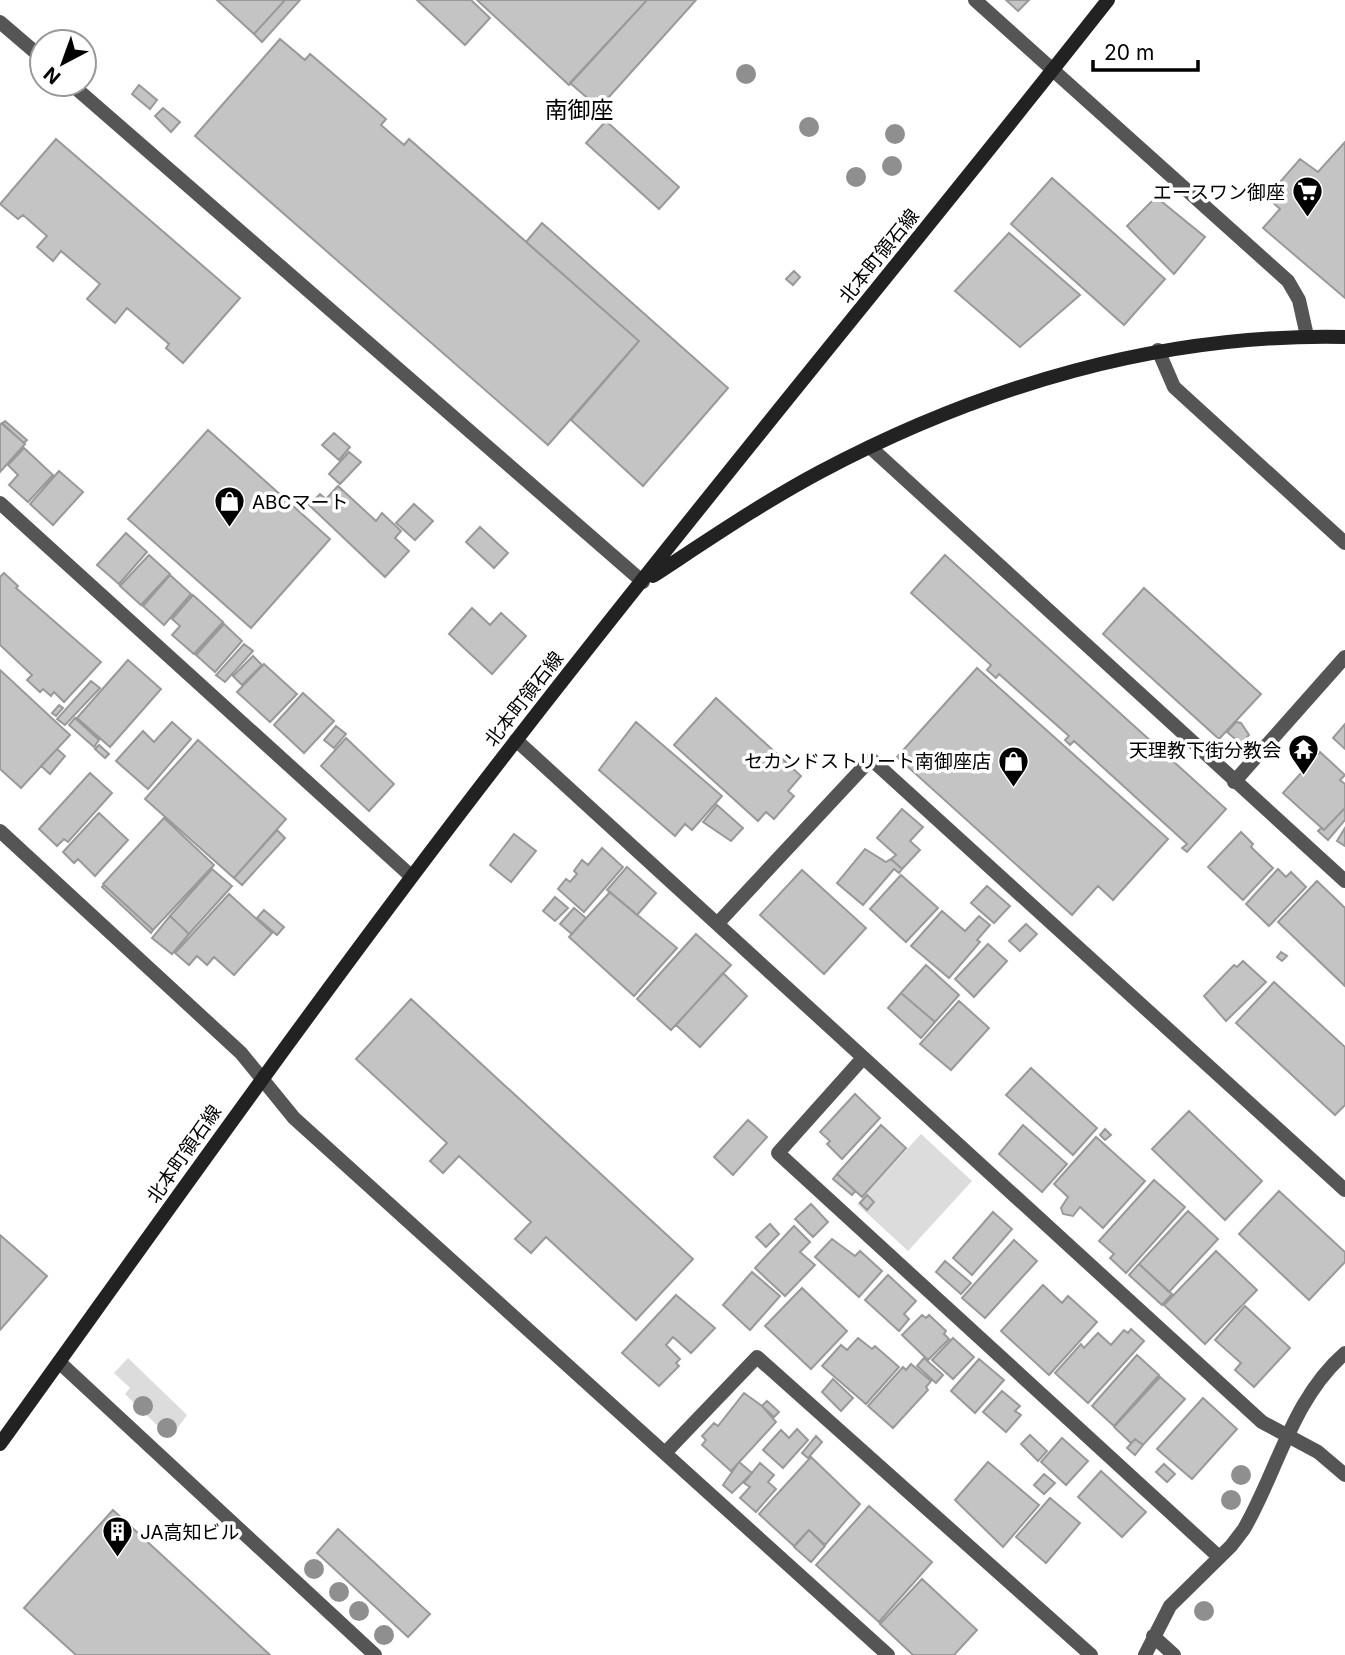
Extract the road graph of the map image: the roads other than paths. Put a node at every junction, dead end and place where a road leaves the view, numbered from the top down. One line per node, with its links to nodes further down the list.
1 (975, 0): 5 (street)
2 (1108, 0): 5 (main road, 北本町領石線)
3 (0, 22): 4 (street)
4 (28, 46)
5 (1053, 70): 7 (street); 13 (main road, 北本町領石線)
6 (87, 98): 13 (street)
7 (1307, 336): 8 (main road); 9 (main road)
8 (1345, 337)
9 (1158, 350): 10 (main road); 12 (street)
10 (870, 447): 13 (main road); 16 (street)
11 (0, 503): 18 (street)
12 (1345, 543)
13 (643, 582): 15 (main road, 北本町領石線)
14 (1345, 657): 16 (street)
15 (516, 740): 18 (main road, 北本町領石線); 20 (street)
16 (1234, 782): 19 (street)
17 (0, 831): 22 (street)
18 (411, 876): 22 (main road, 北本町領石線)
19 (1345, 881)
20 (718, 923): 21 (street); 23 (street)
21 (863, 1058): 26 (street); 30 (street)
22 (260, 1079): 25 (main road, 北本町領石線); 28 (street)
23 (1345, 1190)
24 (1345, 1353): 26 (street)
25 (59, 1362): 27 (main road, 北本町領石線); 32 (street)
26 (1288, 1435): 29 (street); 30 (street)
27 (0, 1444)
28 (665, 1453): 33 (street); 34 (street)
29 (1345, 1475)
30 (1219, 1557): 31 (street)
31 (1153, 1636): 35 (street); 36 (street)
32 (375, 1655)
33 (888, 1655)
34 (1091, 1655)
35 (1145, 1655)
36 (1174, 1655)

